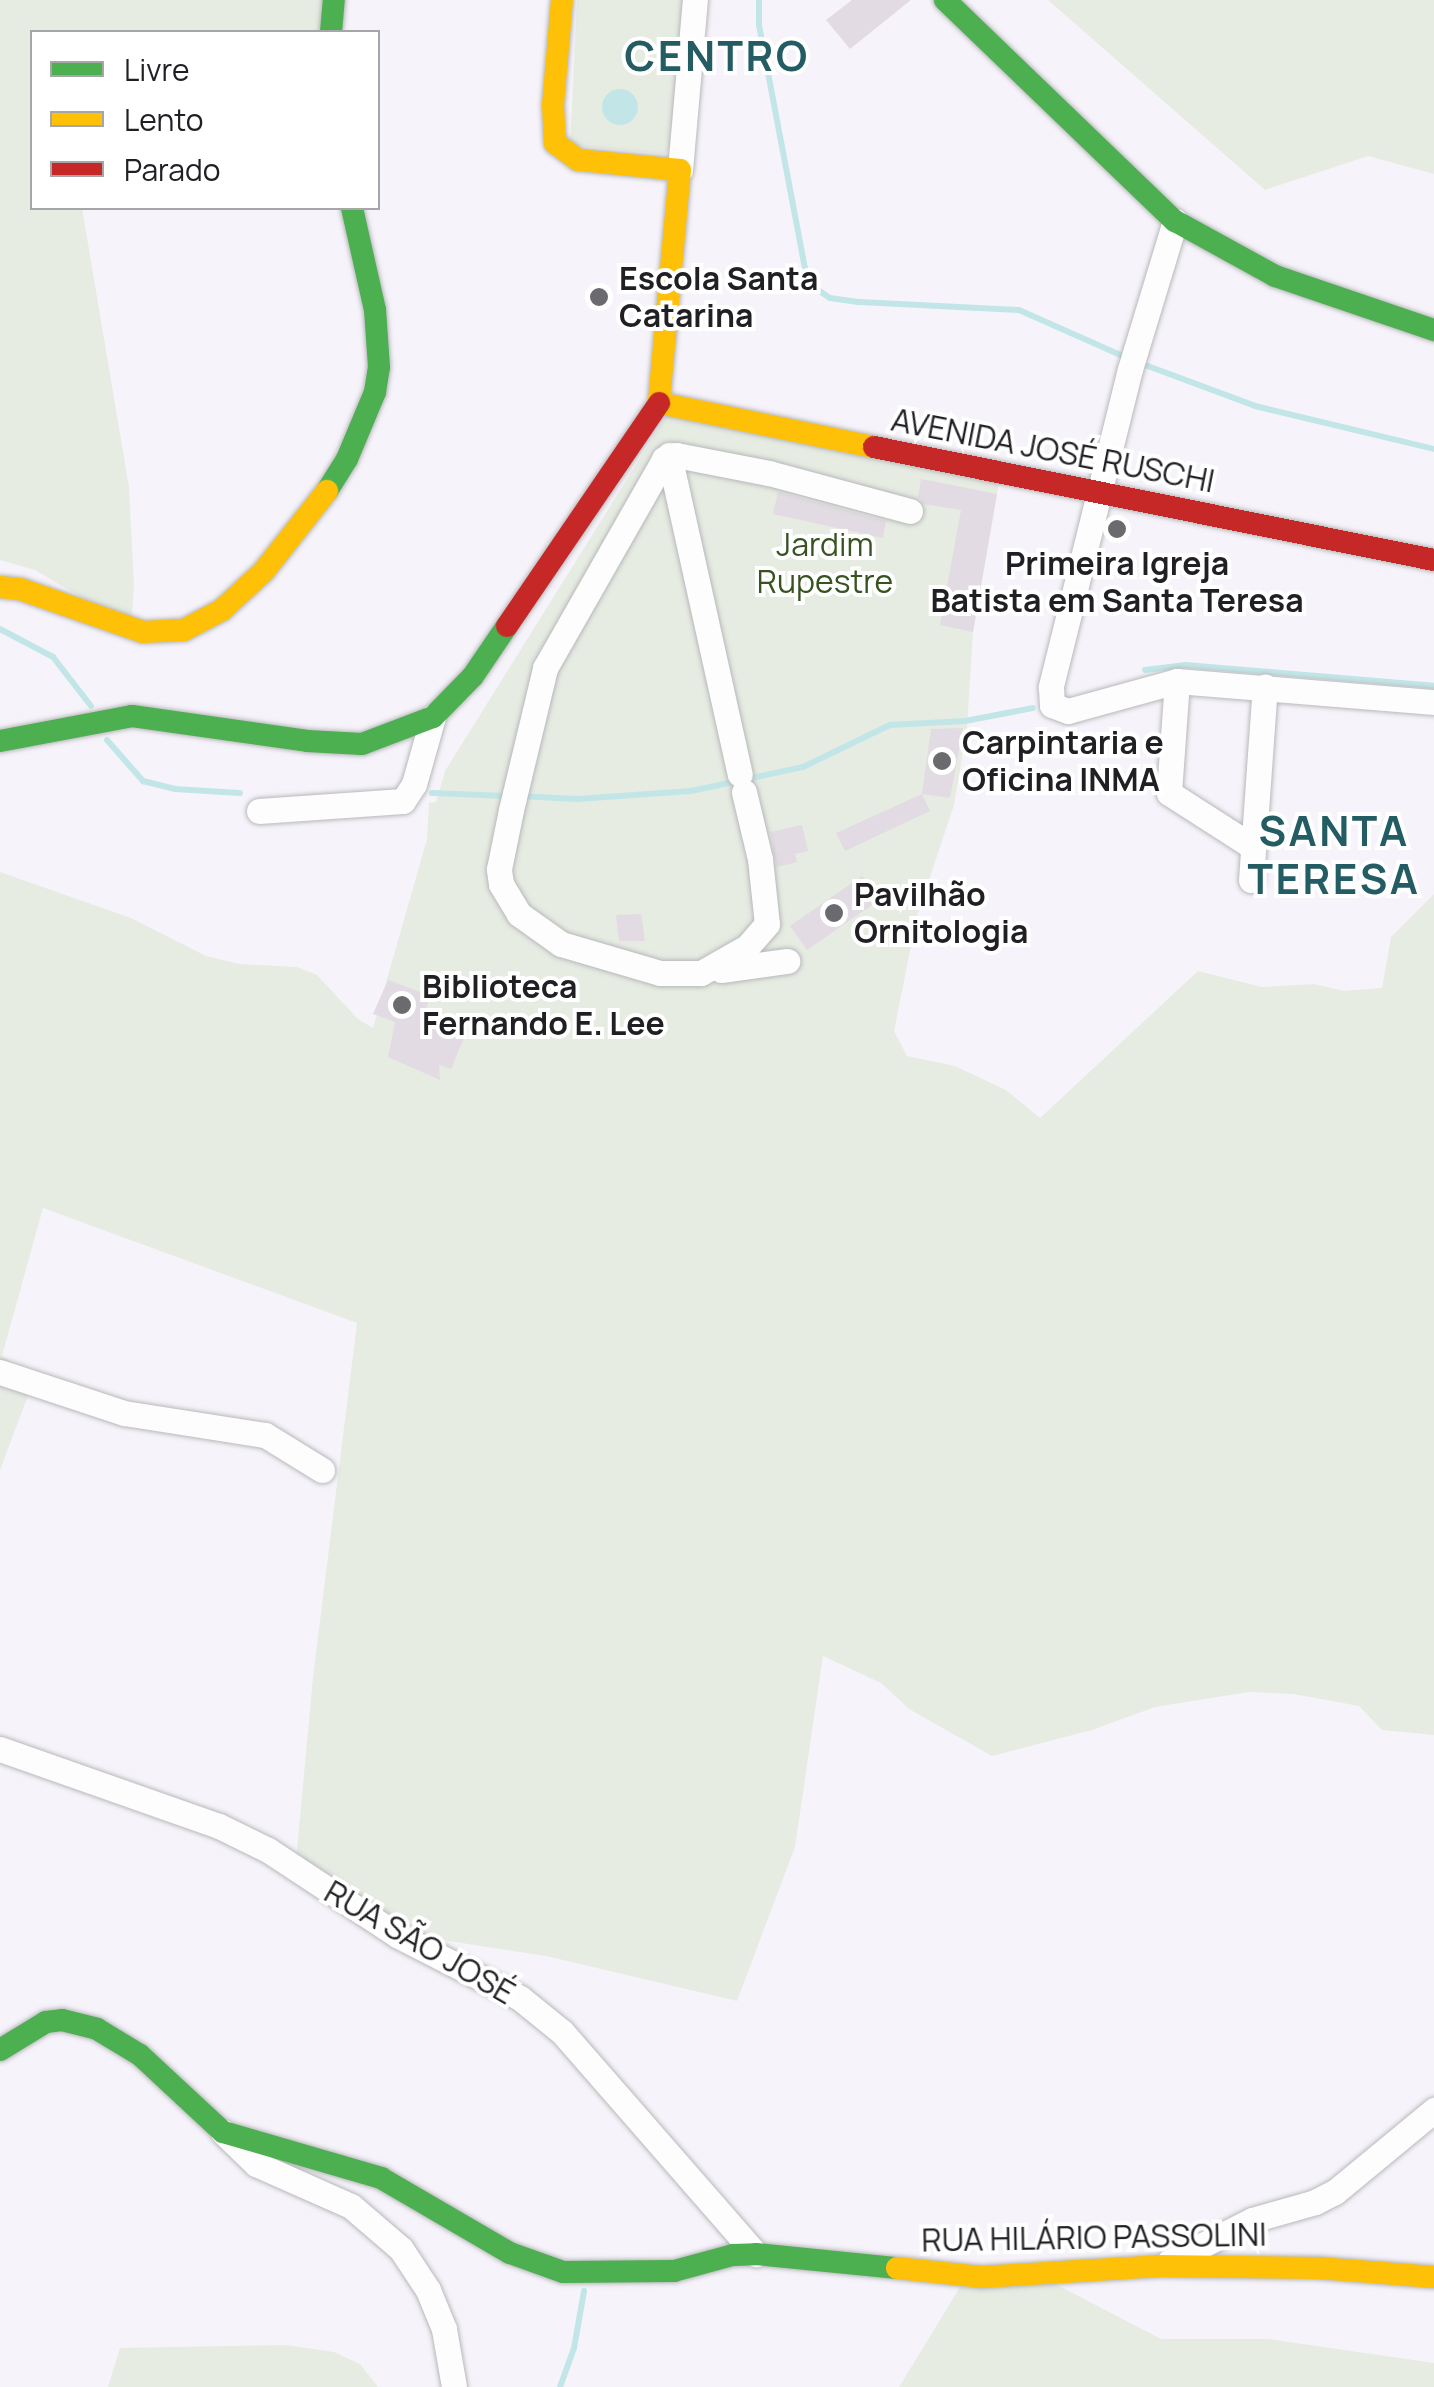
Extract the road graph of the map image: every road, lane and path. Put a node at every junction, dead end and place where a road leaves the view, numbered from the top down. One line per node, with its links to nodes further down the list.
1 (334, 0): 5 (street)
2 (562, 0): 6 (street)
3 (695, 0): 6 (street)
4 (944, 0): 8 (street)
5 (332, 30)
6 (680, 170): 10 (street)
7 (352, 210): 15 (street)
8 (1176, 221): 9 (street); 12 (street)
9 (1434, 330)
10 (659, 403): 12 (street, AVENIDA JOSÉ RUSCHI); 19 (street)
11 (669, 455): 13 (street); 25 (street); 25 (street)
12 (1100, 490): 14 (street, AVENIDA JOSÉ RUSCHI); 16 (street)
13 (910, 511)
14 (1434, 560)
15 (0, 587)
16 (1178, 681): 17 (street); 22 (street)
17 (1265, 687): 18 (street); 22 (street)
18 (1434, 702)
19 (433, 717): 20 (street); 21 (street)
20 (0, 741)
21 (259, 811)
22 (1253, 847): 23 (street)
23 (1251, 880)
24 (787, 960): 25 (street)
25 (701, 973)
26 (0, 1372): 27 (street)
27 (322, 1470)
28 (0, 1749): 32 (street, RUA SÃO JOSÉ)
29 (0, 2050): 31 (street)
30 (1434, 2110): 33 (street)
31 (223, 2132): 32 (street, RUA HILÁRIO PASSOLINI); 35 (street)
32 (756, 2254): 33 (street, RUA HILÁRIO PASSOLINI)
33 (1160, 2266): 34 (street, RUA HILÁRIO PASSOLINI)
34 (1434, 2277)
35 (454, 2387)

